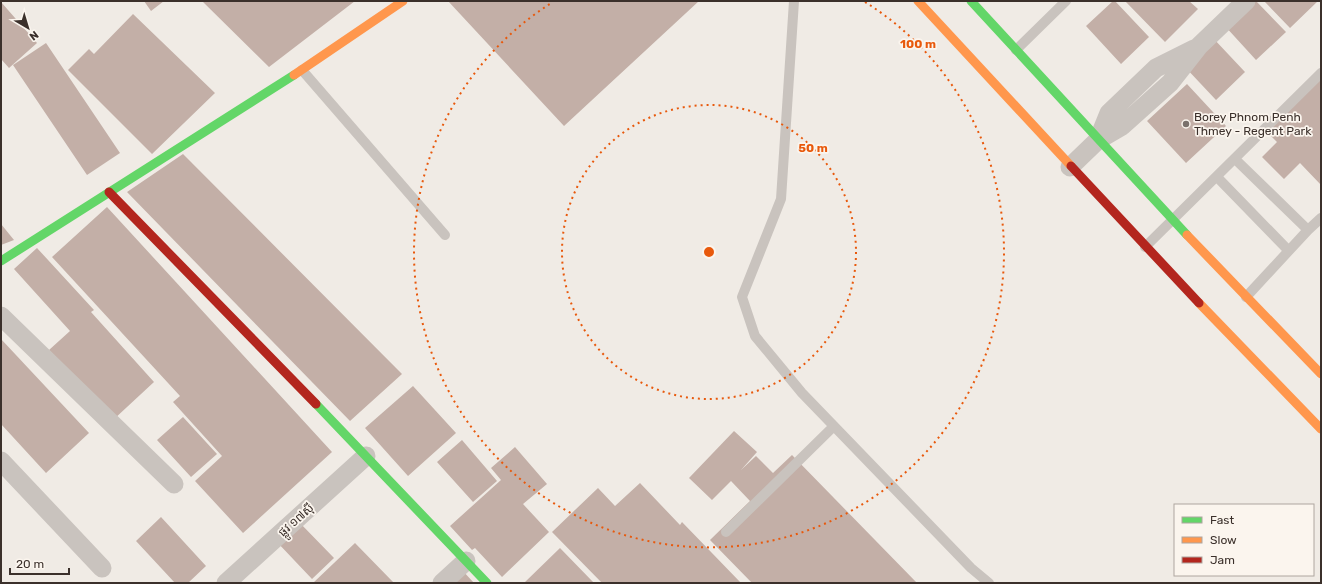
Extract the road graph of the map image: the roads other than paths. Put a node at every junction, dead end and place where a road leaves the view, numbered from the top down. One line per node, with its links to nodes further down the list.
1 (403, 1): 8 (main road)
2 (794, 1): 25 (lane)
3 (918, 1): 12 (main road)
4 (971, 1): 7 (main road)
5 (1065, 1): 7 (lane)
6 (1246, 1): 10 (street)
7 (1016, 50): 10 (main road)
8 (302, 70): 14 (main road); 18 (lane)
9 (1321, 73): 11 (lane)
10 (1098, 140): 12 (street); 16 (main road)
11 (1235, 159): 13 (lane); 17 (lane)
12 (1070, 167): 19 (main road)
13 (1217, 177): 16 (lane); 20 (lane)
14 (109, 192): 21 (main road); 27 (main road)
15 (1321, 218): 17 (lane)
16 (1173, 220): 19 (lane); 22 (main road)
17 (1308, 230): 20 (lane)
18 (445, 235)
19 (1145, 247): 26 (main road)
20 (1288, 250): 22 (lane)
21 (1, 261)
22 (1246, 297): 24 (main road)
23 (1, 316): 29 (street)
24 (1321, 374)
25 (834, 426): 30 (lane); 36 (lane)
26 (1321, 429)
27 (366, 456): 31 (main road); 33 (street, ផ្លូវ ១៧ស៊ី)
28 (1, 461): 32 (street)
29 (174, 484)
30 (726, 532)
31 (466, 561): 34 (street); 35 (main road)
32 (102, 568)
33 (226, 583)
34 (442, 583)
35 (487, 583)
36 (989, 583)

